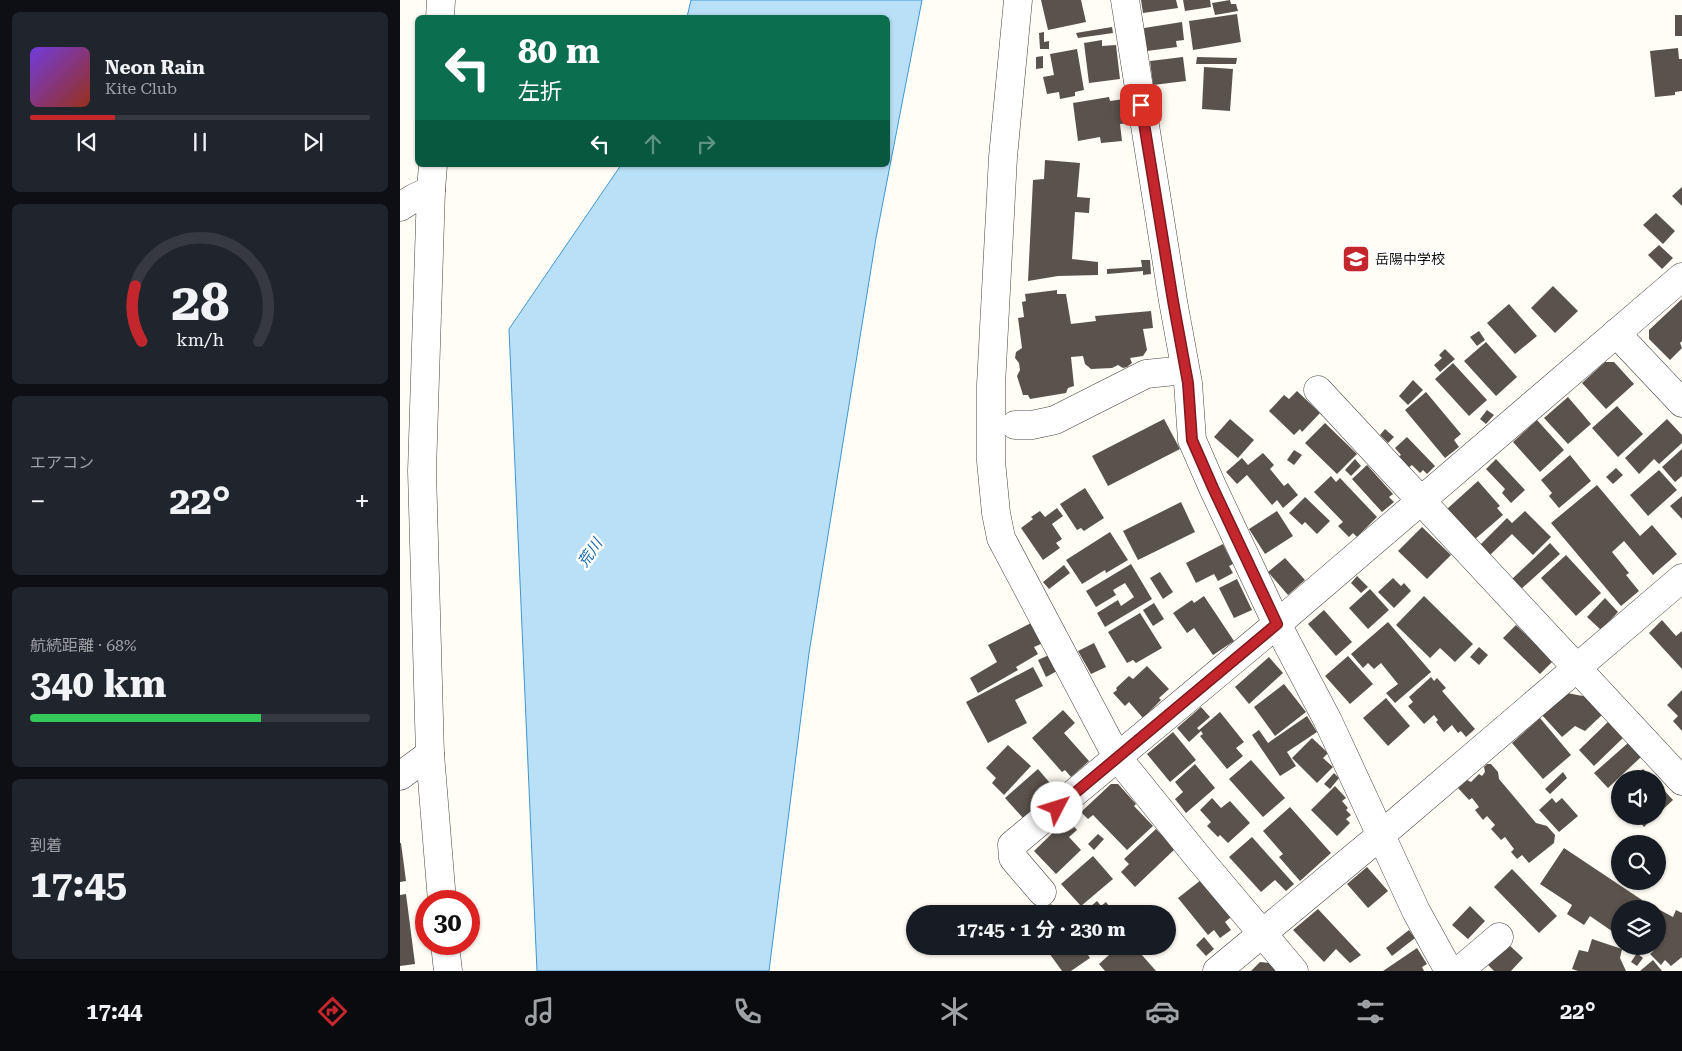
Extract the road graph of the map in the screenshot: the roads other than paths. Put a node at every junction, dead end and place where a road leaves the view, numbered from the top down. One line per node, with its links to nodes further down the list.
1 (440, 0): 4 (street)
2 (1018, 0): 18 (street)
3 (1125, 0): 9 (street)
4 (440, 15)
5 (432, 178): 6 (street); 17 (street)
6 (400, 207)
7 (1682, 276): 8 (street)
8 (1616, 333): 11 (street); 13 (street)
9 (1185, 370): 12 (street); 15 (street)
10 (1318, 390): 13 (street)
11 (1682, 403)
12 (1015, 425)
13 (1420, 501): 15 (street); 16 (street)
14 (1682, 578): 16 (street)
15 (1277, 624): 18 (street); 21 (street)
16 (1577, 669): 20 (street); 21 (street)
17 (430, 754): 19 (street); 22 (street)
18 (1117, 758): 23 (street); 24 (street)
19 (400, 776)
20 (1682, 781)
21 (1381, 835): 24 (street); 30 (street)
22 (441, 890)
23 (1042, 892)
24 (1262, 933): 28 (street); 29 (street)
25 (1499, 938): 31 (street)
26 (446, 955): 27 (street)
27 (448, 971)
28 (1217, 971)
29 (1294, 971)
30 (1449, 971)
31 (1459, 971)

